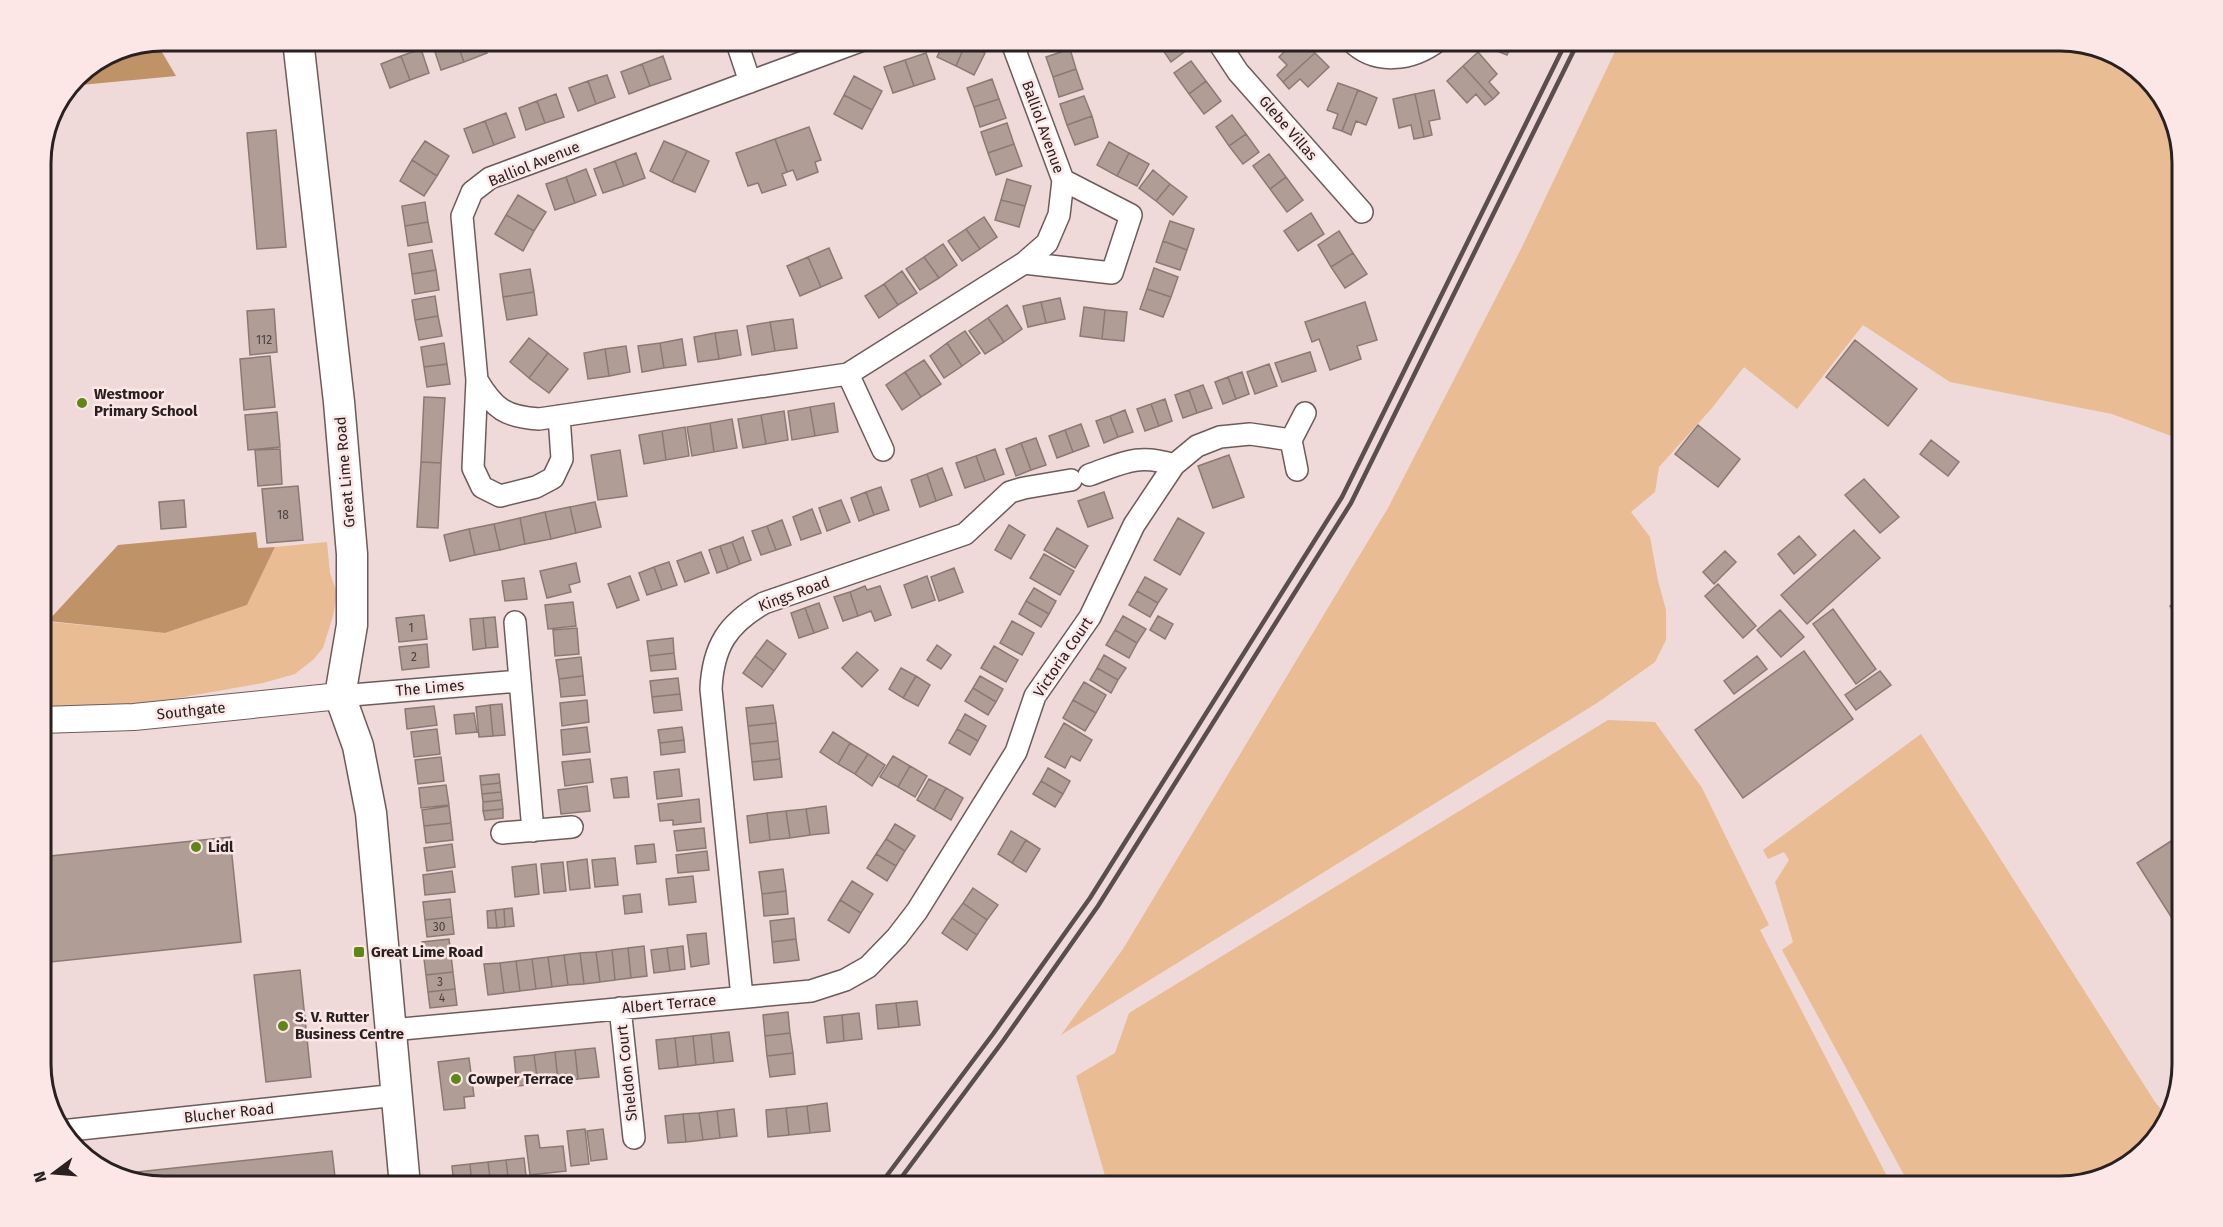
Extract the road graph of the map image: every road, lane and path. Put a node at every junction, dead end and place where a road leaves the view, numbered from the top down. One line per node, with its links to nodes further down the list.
1 (299, 51): 22 (main road, Great Lime Road)
2 (740, 51): 8 (street)
3 (834, 51): 8 (street, Balliol Avenue)
4 (1015, 51): 9 (street, Balliol Avenue)
5 (1224, 51): 10 (street, Glebe Villas)
6 (1365, 51): 7 (street)
7 (1423, 51)
8 (750, 82): 13 (street, Balliol Avenue)
9 (1063, 180): 11 (street, Balliol Avenue); 11 (street, Balliol Avenue)
10 (1362, 212)
11 (1024, 263): 12 (street, Balliol Avenue)
12 (848, 375): 15 (street, Balliol Avenue); 17 (street)
13 (477, 380): 15 (street, Balliol Avenue); 15 (street, Balliol Avenue)
14 (1305, 413): 16 (street)
15 (559, 416)
16 (1291, 440): 18 (street, Victoria Court); 19 (street)
17 (883, 450)
18 (1174, 465): 27 (street, Victoria Court); 28 (street, Kings Road)
19 (1297, 470)
20 (515, 622): 21 (street)
21 (520, 681): 22 (street, The Limes); 25 (street)
22 (340, 696): 23 (street, Southgate); 30 (main road, Great Lime Road)
23 (51, 720)
24 (572, 827): 25 (street)
25 (533, 831): 26 (street)
26 (502, 833)
27 (917, 910): 28 (street, Albert Terrace)
28 (742, 997): 29 (street, Albert Terrace)
29 (620, 1008): 30 (street, Albert Terrace); 33 (street, Sheldon Court)
30 (391, 1030): 31 (main road, Great Lime Road)
31 (397, 1095): 32 (street, Blucher Road); 34 (main road, Great Lime Road)
32 (73, 1130)
33 (634, 1138)
34 (404, 1176)

